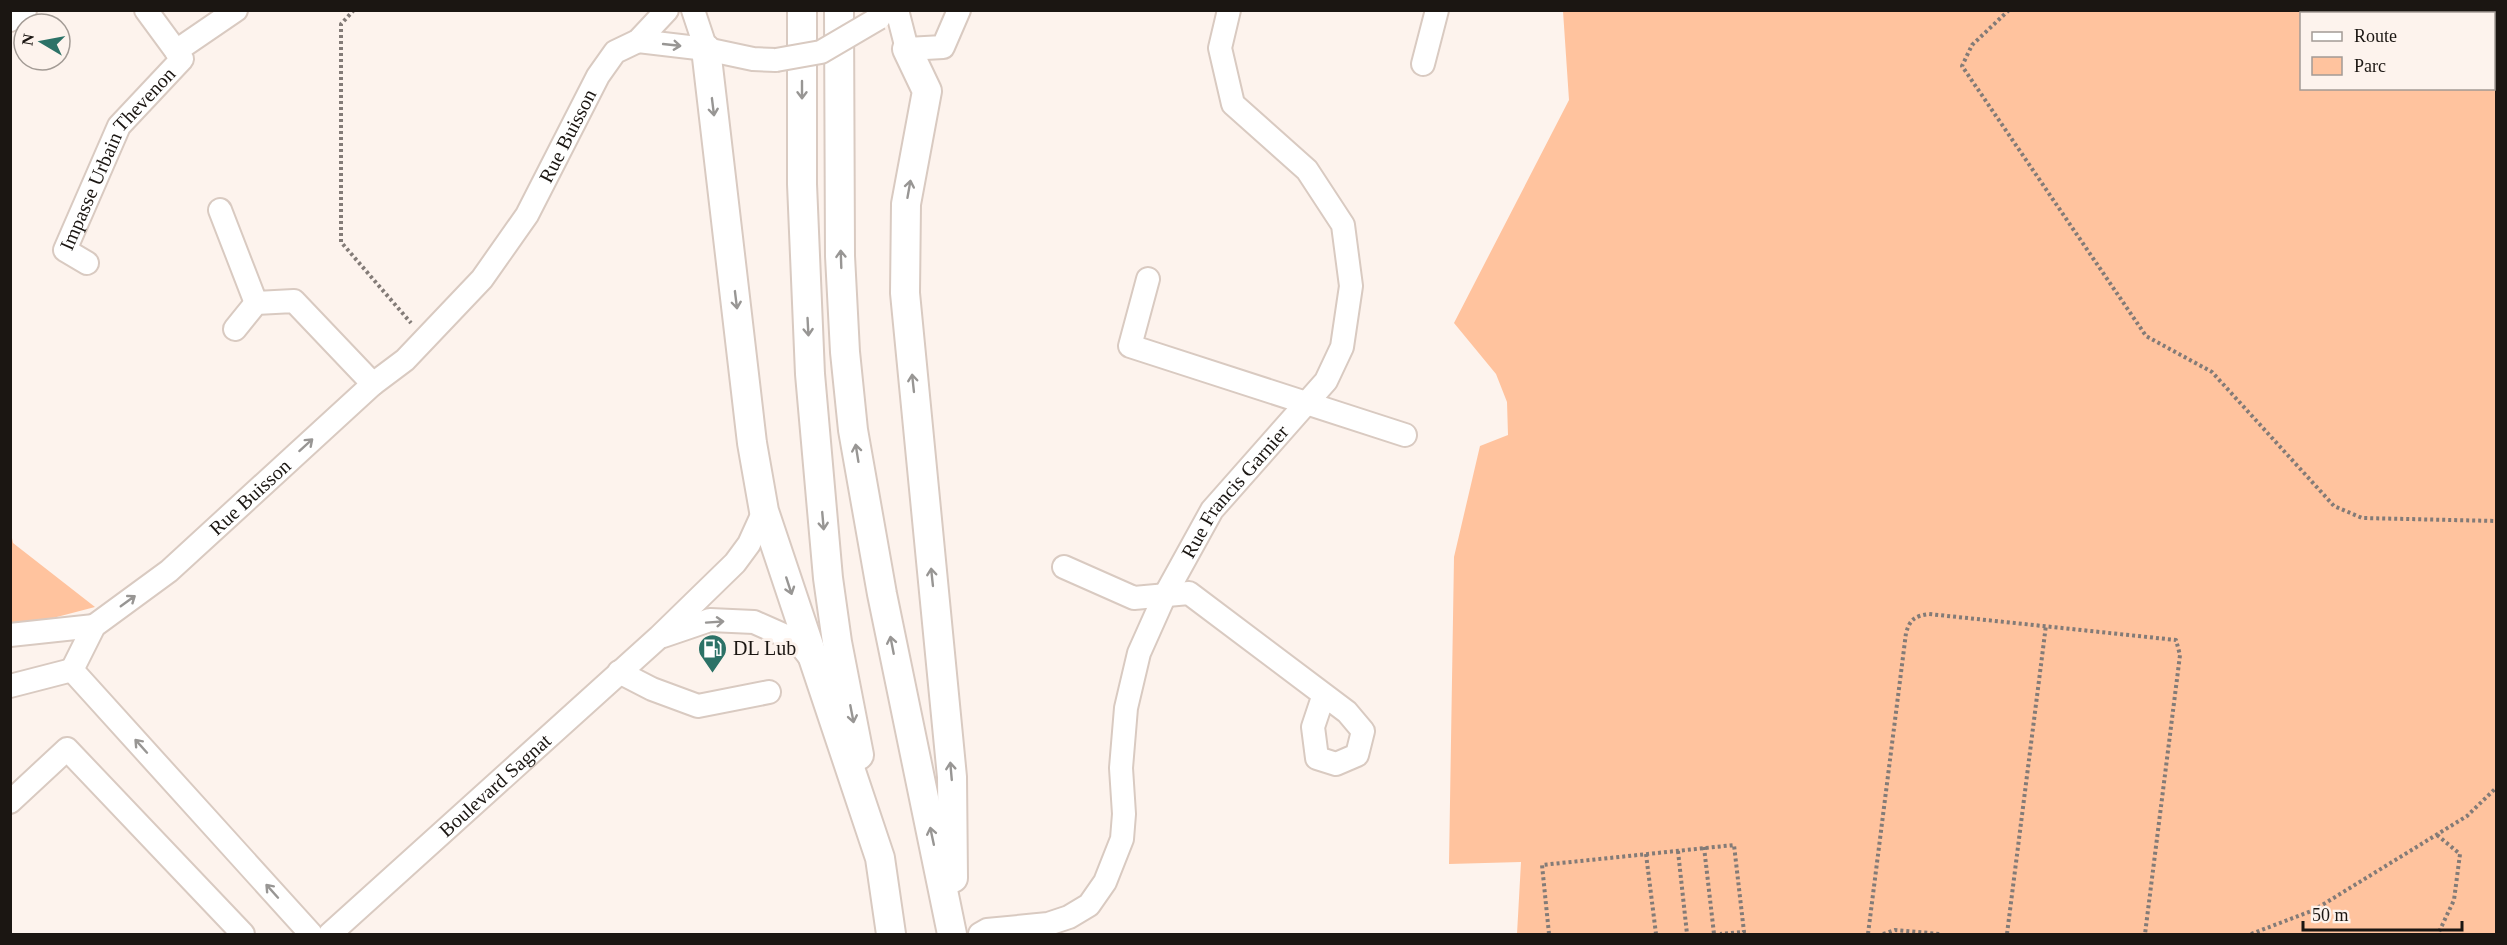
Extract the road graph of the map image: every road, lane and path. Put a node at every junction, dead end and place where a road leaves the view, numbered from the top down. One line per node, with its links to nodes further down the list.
1 (25, 10): 14 (street)
2 (146, 10): 18 (street, Impasse Urbain Thevenon)
3 (236, 10): 18 (street, Impasse Urbain Thevenon)
4 (354, 10): 24 (path)
5 (667, 10): 15 (street, Rue Buisson)
6 (693, 10): 16 (street)
7 (802, 10): 48 (main road, one-way to 48)
8 (839, 10): 54 (main road, one-way to 8)
9 (959, 10): 17 (street)
10 (1228, 10): 27 (street, Rue Francis Garnier)
11 (1437, 10): 19 (street)
12 (2009, 10): 30 (path)
13 (889, 13): 16 (street, bridge); 17 (street)
14 (10, 20)
15 (638, 41): 16 (street, one-way to 16); 26 (street, Rue Buisson)
16 (706, 49): 29 (main road, one-way to 29)
17 (907, 49): 54 (main road, one-way to 17)
18 (176, 51): 21 (street, Impasse Urbain Thevenon)
19 (1423, 64)
20 (220, 210): 23 (street)
21 (87, 263)
22 (1148, 279): 27 (street)
23 (256, 303): 25 (street); 26 (street)
24 (414, 328)
25 (235, 329)
26 (373, 384): 34 (street, Rue Buisson, one-way to 26)
27 (1306, 403): 28 (street); 32 (street, Rue Francis Garnier)
28 (1405, 435)
29 (764, 511): 36 (street, Boulevard Sagnat); 37 (main road, one-way to 37)
30 (2496, 521)
31 (1064, 567): 32 (street)
32 (1164, 597): 42 (street); 55 (street, Rue Francis Garnier)
33 (2046, 625): 61 (path); 64 (path); 65 (path)
34 (94, 626): 35 (street); 38 (street, Rue Buisson)
35 (10, 635)
36 (659, 637): 37 (street, one-way to 37); 39 (street, Boulevard Sagnat)
37 (815, 664): 48 (main road)
38 (72, 670): 40 (street); 52 (street, one-way to 38)
39 (619, 672): 41 (street); 53 (street, Boulevard Sagnat)
40 (10, 686)
41 (769, 692)
42 (1323, 697)
43 (2496, 788): 45 (path)
44 (10, 802): 51 (street)
45 (2437, 835): 66 (path); 67 (path)
46 (1704, 848): 47 (path); 59 (path); 60 (path)
47 (1678, 851): 49 (path); 58 (path)
48 (877, 852): 50 (main road)
49 (1646, 854): 56 (path); 57 (path)
50 (894, 931)
51 (243, 934)
52 (311, 934)
53 (330, 934)
54 (953, 934)
55 (980, 934)
56 (1549, 934)
57 (1656, 934)
58 (1687, 934)
59 (1714, 934)
60 (1720, 934)
61 (1868, 934)
62 (1883, 934): 63 (path)
63 (1940, 934)
64 (2007, 934)
65 (2145, 934)
66 (2251, 934)
67 (2438, 934)

